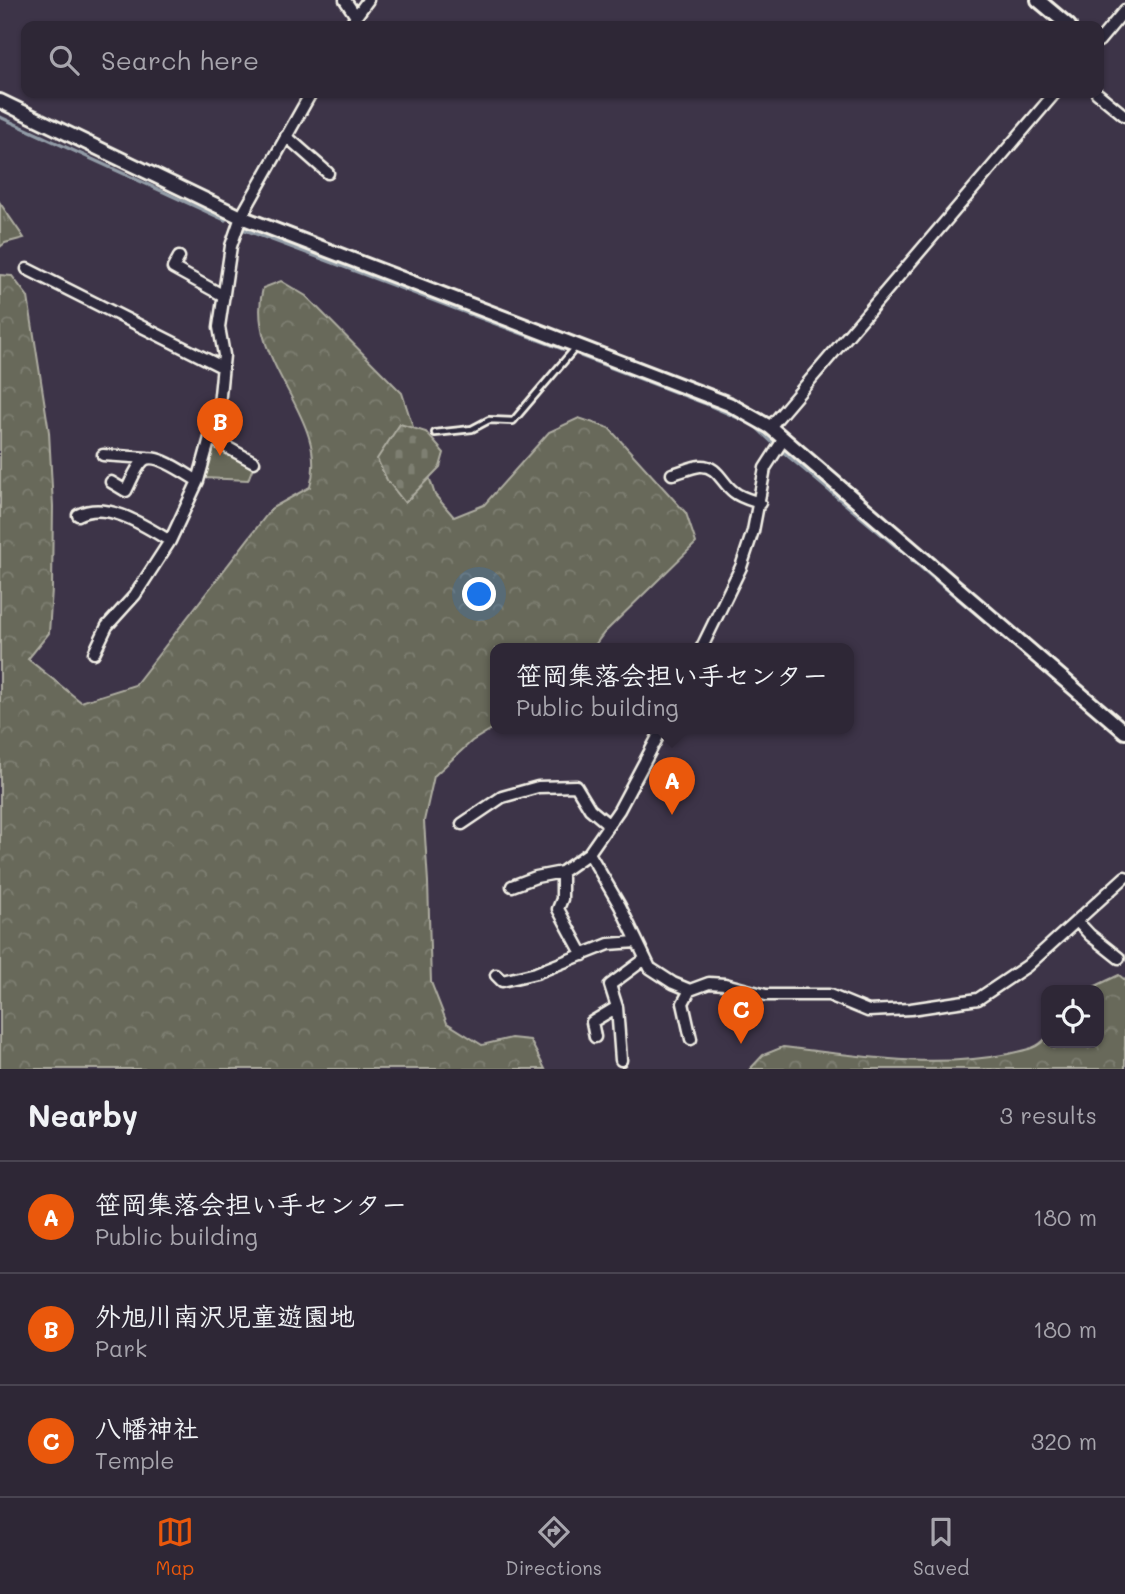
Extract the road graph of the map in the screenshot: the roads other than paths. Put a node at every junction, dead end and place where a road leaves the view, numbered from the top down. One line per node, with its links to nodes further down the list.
1 (345, 0): 5 (street)
2 (368, 0): 5 (street)
3 (1038, 0): 7 (street)
4 (1125, 10): 8 (street)
5 (355, 15): 6 (street)
6 (352, 21)
7 (1063, 21)
8 (1104, 35)
9 (308, 98): 14 (street)
10 (1051, 98): 22 (street)
11 (1103, 98): 13 (street)
12 (0, 101): 16 (street)
13 (1125, 116)
14 (286, 136): 15 (street); 16 (street)
15 (328, 173)
16 (241, 217): 19 (street); 20 (street)
17 (179, 257): 19 (street)
18 (27, 269): 21 (street)
19 (224, 296): 21 (street)
20 (577, 345): 22 (street); 23 (lane)
21 (222, 367): 24 (street)
22 (771, 427): 25 (street)
23 (435, 433)
24 (210, 438): 28 (street); 30 (street)
25 (783, 440): 32 (street); 37 (street)
26 (103, 455): 27 (street)
27 (147, 458): 30 (street); 31 (street)
28 (254, 463)
29 (672, 474): 32 (street)
30 (198, 481): 34 (street)
31 (111, 482)
32 (760, 503): 35 (street)
33 (78, 515): 34 (street)
34 (170, 541): 36 (street)
35 (704, 643)
36 (94, 653)
37 (1125, 732)
38 (659, 734): 40 (street)
39 (463, 824): 40 (street)
40 (608, 824): 41 (street)
41 (589, 853): 42 (street); 46 (street)
42 (562, 872): 44 (street); 47 (street)
43 (1125, 877): 45 (street)
44 (512, 886)
45 (1077, 921): 48 (street); 51 (street)
46 (636, 942): 47 (street); 49 (street)
47 (583, 955): 50 (street)
48 (1119, 958)
49 (645, 959): 51 (street); 52 (street)
50 (496, 975)
51 (690, 990): 54 (street)
52 (617, 1007): 53 (street); 55 (street)
53 (595, 1037)
54 (691, 1039)
55 (621, 1060)

